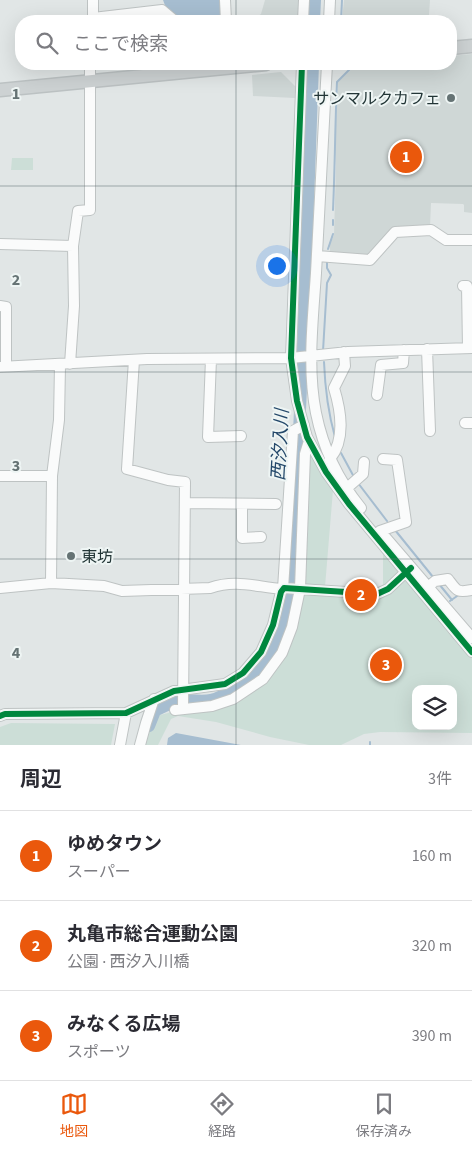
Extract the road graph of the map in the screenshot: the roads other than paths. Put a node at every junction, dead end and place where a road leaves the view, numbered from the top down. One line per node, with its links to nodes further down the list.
1 (93, 0): 5 (street)
2 (225, 0): 8 (street)
3 (304, 0): 9 (street)
4 (330, 0): 10 (street)
5 (92, 15)
6 (126, 15): 7 (street)
7 (168, 15)
8 (226, 15)
9 (303, 15)
10 (329, 15)
11 (472, 46): 12 (main road)
12 (457, 47)
13 (90, 70): 17 (street)
14 (183, 70): 17 (main road)
15 (302, 70): 29 (street)
16 (327, 70): 22 (street)
17 (91, 82): 18 (main road); 21 (street)
18 (0, 90)
19 (472, 240): 22 (street)
20 (0, 244): 21 (street)
21 (73, 246): 32 (street)
22 (317, 256): 29 (street)
23 (463, 286): 25 (street)
24 (0, 306): 33 (street)
25 (470, 348): 26 (street)
26 (427, 349): 27 (street); 36 (street)
27 (404, 350): 28 (street); 34 (street)
28 (344, 352): 29 (street); 39 (street)
29 (302, 357): 30 (street); 35 (street); 39 (street)
30 (211, 359): 31 (street); 37 (street)
31 (134, 360): 32 (street); 45 (street)
32 (65, 364): 33 (street); 43 (street)
33 (3, 367)
34 (377, 395)
35 (304, 425): 38 (street); 55 (street)
36 (430, 431)
37 (241, 436)
38 (308, 439): 48 (street); 56 (street)
39 (330, 459): 44 (street)
40 (383, 459): 48 (street)
41 (364, 462): 44 (street)
42 (0, 476): 43 (street)
43 (52, 476): 51 (street)
44 (347, 488): 48 (street)
45 (185, 503): 46 (street); 54 (street)
46 (242, 504): 47 (street); 49 (street)
47 (276, 504)
48 (378, 533): 50 (street)
49 (261, 537)
50 (408, 570): 52 (street); 56 (street)
51 (51, 583): 53 (street); 54 (street)
52 (431, 585): 57 (street); 58 (street); 59 (street)
53 (0, 588)
54 (184, 588): 55 (street); 60 (street)
55 (284, 589): 56 (street); 60 (street)
56 (300, 589): 60 (street)
57 (472, 590)
58 (472, 638)
59 (472, 652)
60 (184, 692): 61 (street)
61 (154, 699): 62 (street); 65 (street)
62 (126, 713): 63 (street); 64 (street)
63 (0, 716)
64 (120, 745)
65 (140, 745)

